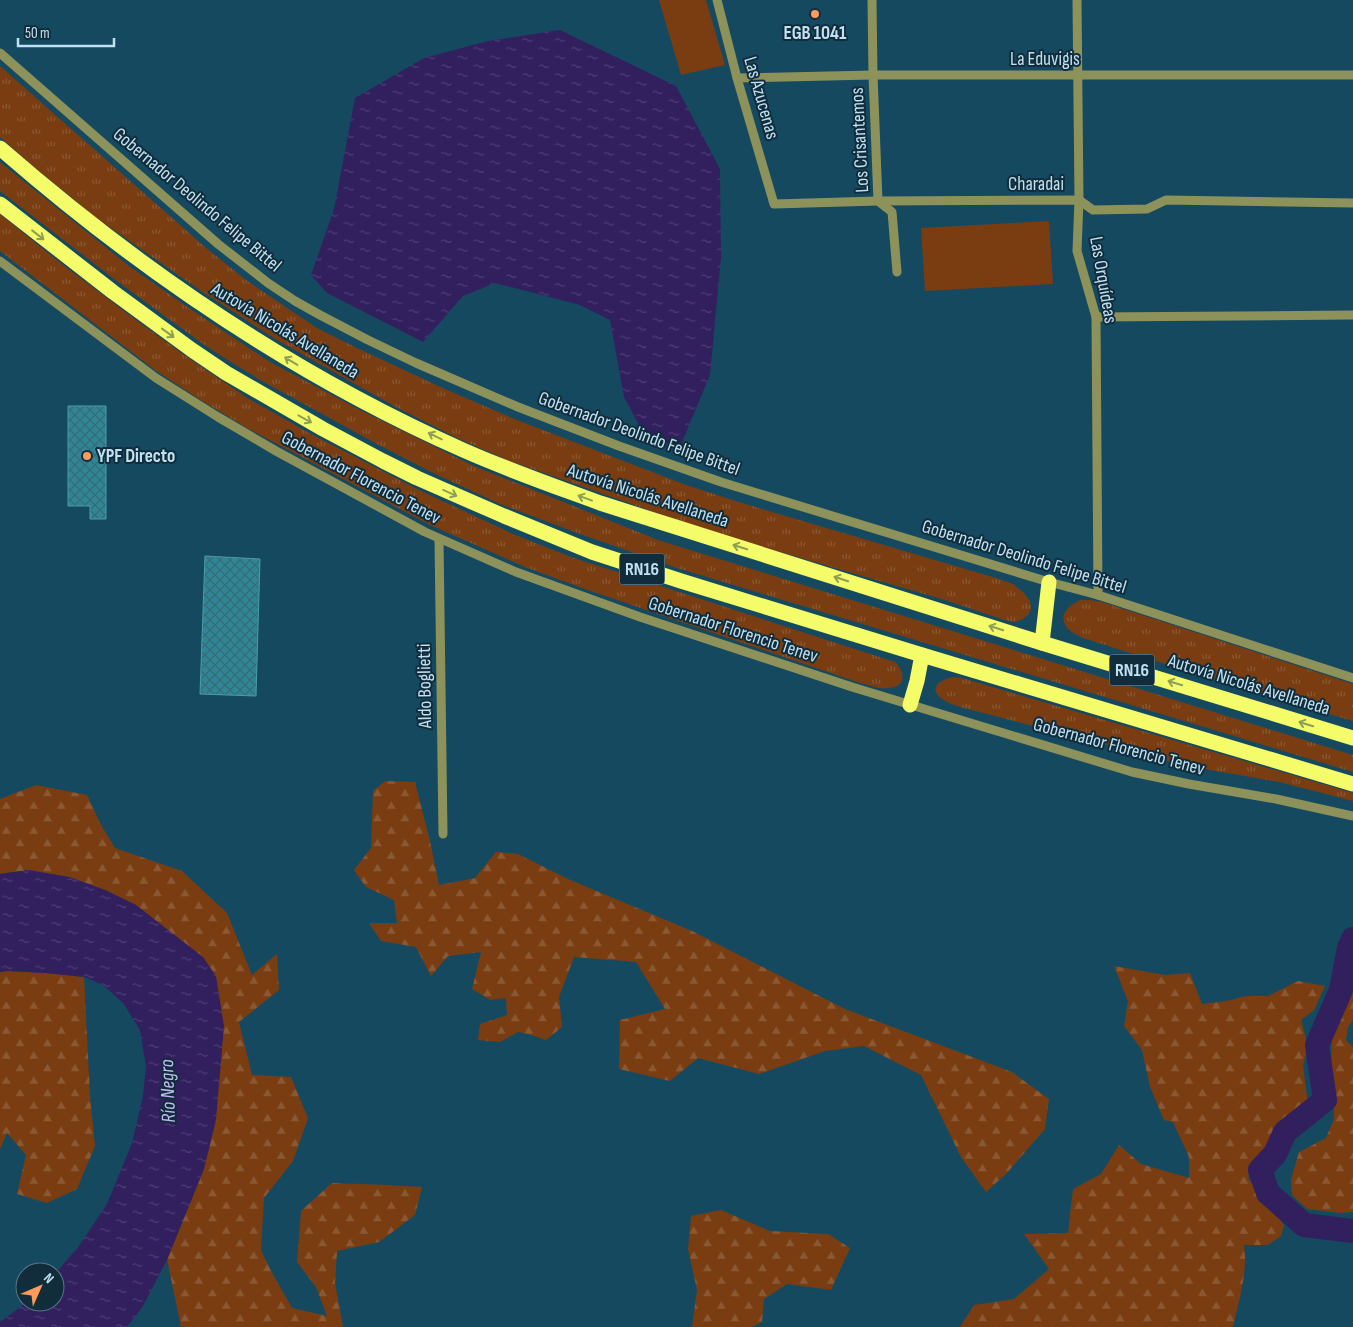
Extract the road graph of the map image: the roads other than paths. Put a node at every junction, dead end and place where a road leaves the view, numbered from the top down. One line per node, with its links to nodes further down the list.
1 (717, 0): 8 (street, Las Azucenas)
2 (872, 0): 5 (street, Los Crisantemos)
3 (1077, 0): 7 (street, Las Orquídeas)
4 (0, 53): 20 (street, Gobernador Deolindo Felipe Bittel)
5 (873, 75): 7 (street, La Eduvigis); 8 (street, La Eduvigis); 10 (street, Los Crisantemos)
6 (1353, 75): 7 (street, La Eduvigis)
7 (1077, 76): 11 (street, Las Orquídeas)
8 (737, 78): 14 (street, Las Azucenas)
9 (0, 148): 22 (highway, Autovía Nicolás Avellaneda / RN16, one-way to 9)
10 (878, 200): 11 (street, Charadai); 14 (street, Charadai); 16 (street, Los Crisantemos)
11 (1079, 200): 12 (street, Charadai); 18 (street, Las Orquídeas)
12 (1353, 203)
13 (0, 204): 23 (highway, RN16, one-way to 23)
14 (774, 204)
15 (0, 261): 19 (street, Gobernador Florencio Tenev)
16 (897, 272)
17 (1353, 315): 18 (street)
18 (1096, 317): 21 (street, Las Orquídeas)
19 (440, 538): 25 (street, Gobernador Florencio Tenev); 29 (street, Aldo Boglietti)
20 (1049, 582): 21 (street, Gobernador Deolindo Felipe Bittel); 22 (highway)
21 (1098, 595): 24 (street, Gobernador Deolindo Felipe Bittel)
22 (1042, 643): 26 (highway, Autovía Nicolás Avellaneda / RN16, one-way to 22)
23 (922, 655): 25 (highway); 27 (highway, RN16)
24 (1352, 675)
25 (910, 705): 28 (street, Gobernador Florencio Tenev)
26 (1353, 738)
27 (1353, 784)
28 (1353, 816)
29 (443, 834)

